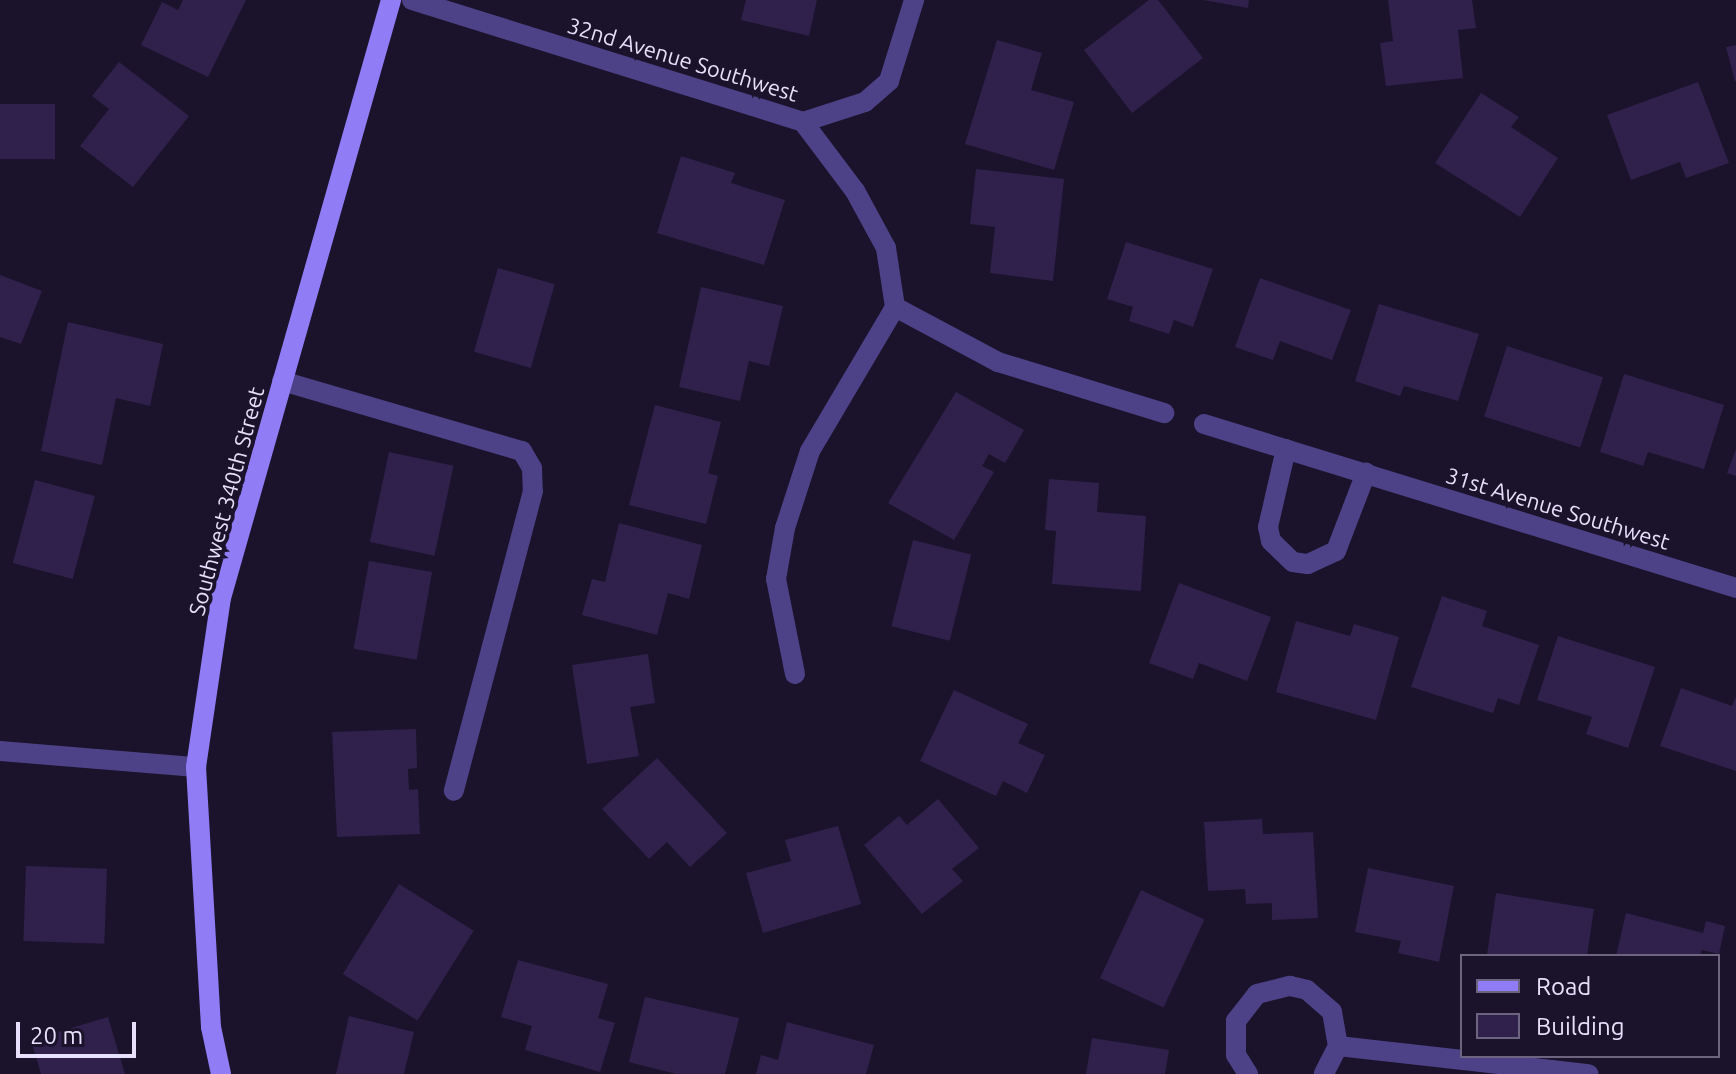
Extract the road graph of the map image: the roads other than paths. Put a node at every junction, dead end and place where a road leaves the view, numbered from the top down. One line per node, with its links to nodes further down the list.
1 (391, 0): 6 (main road, Southwest 340th Street)
2 (412, 0): 4 (street, 32nd Avenue Southwest)
3 (914, 0): 4 (street)
4 (803, 122): 5 (street)
5 (895, 307): 7 (street); 12 (street)
6 (282, 381): 14 (main road, Southwest 340th Street); 15 (street)
7 (1164, 413)
8 (1204, 424): 9 (street, 31st Avenue Southwest)
9 (1286, 449): 10 (street, 31st Avenue Southwest); 10 (street)
10 (1366, 473): 11 (street, 31st Avenue Southwest)
11 (1736, 588)
12 (795, 674)
13 (0, 751): 14 (street)
14 (196, 767): 17 (main road, Southwest 340th Street)
15 (454, 791)
16 (1338, 1046): 18 (street); 19 (street); 20 (street)
17 (221, 1074)
18 (1248, 1074)
19 (1324, 1074)
20 (1588, 1074)

